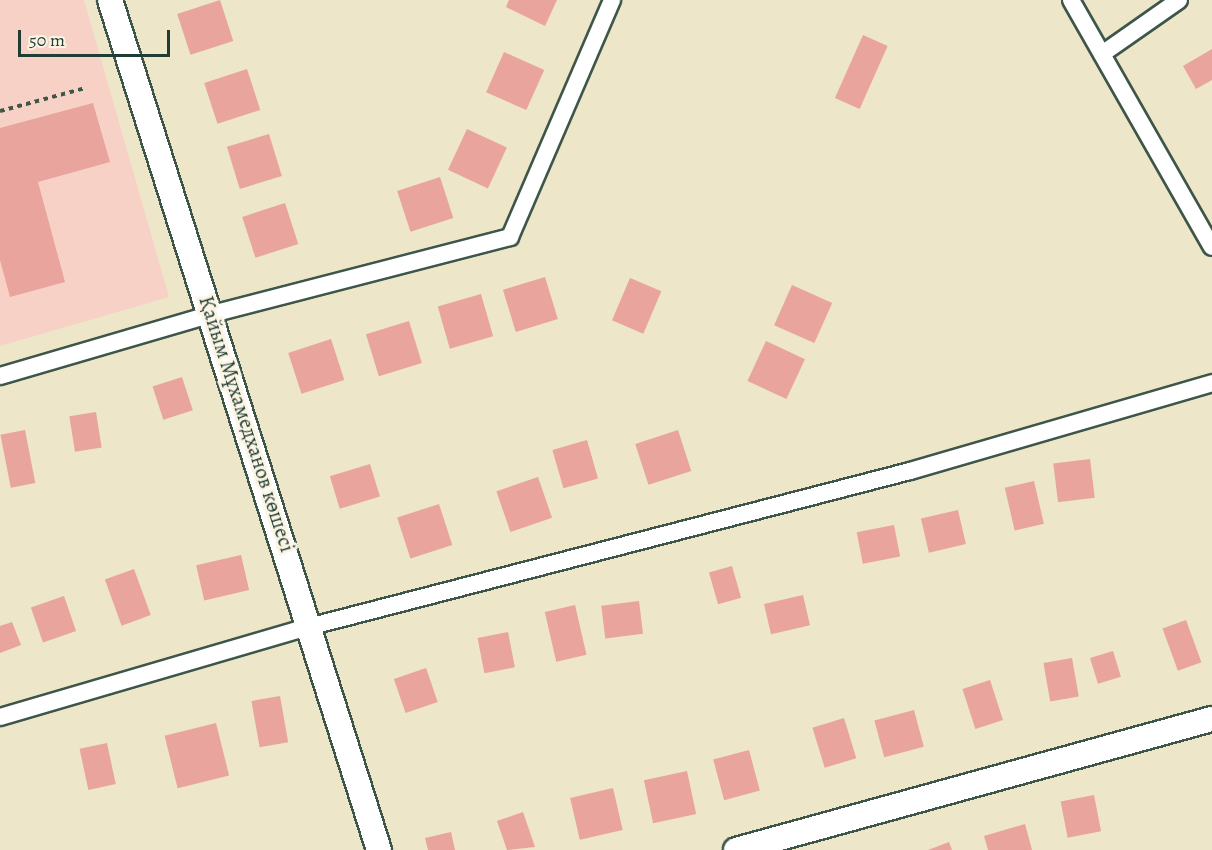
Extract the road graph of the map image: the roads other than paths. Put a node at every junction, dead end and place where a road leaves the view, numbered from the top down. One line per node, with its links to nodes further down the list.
1 (110, 0): 7 (street, Қайым Мұхамедханов көшесі)
2 (612, 0): 7 (street)
3 (1071, 0): 5 (street)
4 (1179, 0): 5 (street)
5 (1102, 54): 6 (street)
6 (1212, 247)
7 (212, 314): 8 (street); 10 (street, Қайым Мұхамедханов көшесі)
8 (0, 376)
9 (1212, 383): 10 (street)
10 (312, 626): 11 (street); 13 (street, Қайым Мұхамедханов көшесі)
11 (0, 717)
12 (1212, 719): 14 (street)
13 (379, 850)
14 (736, 850)

